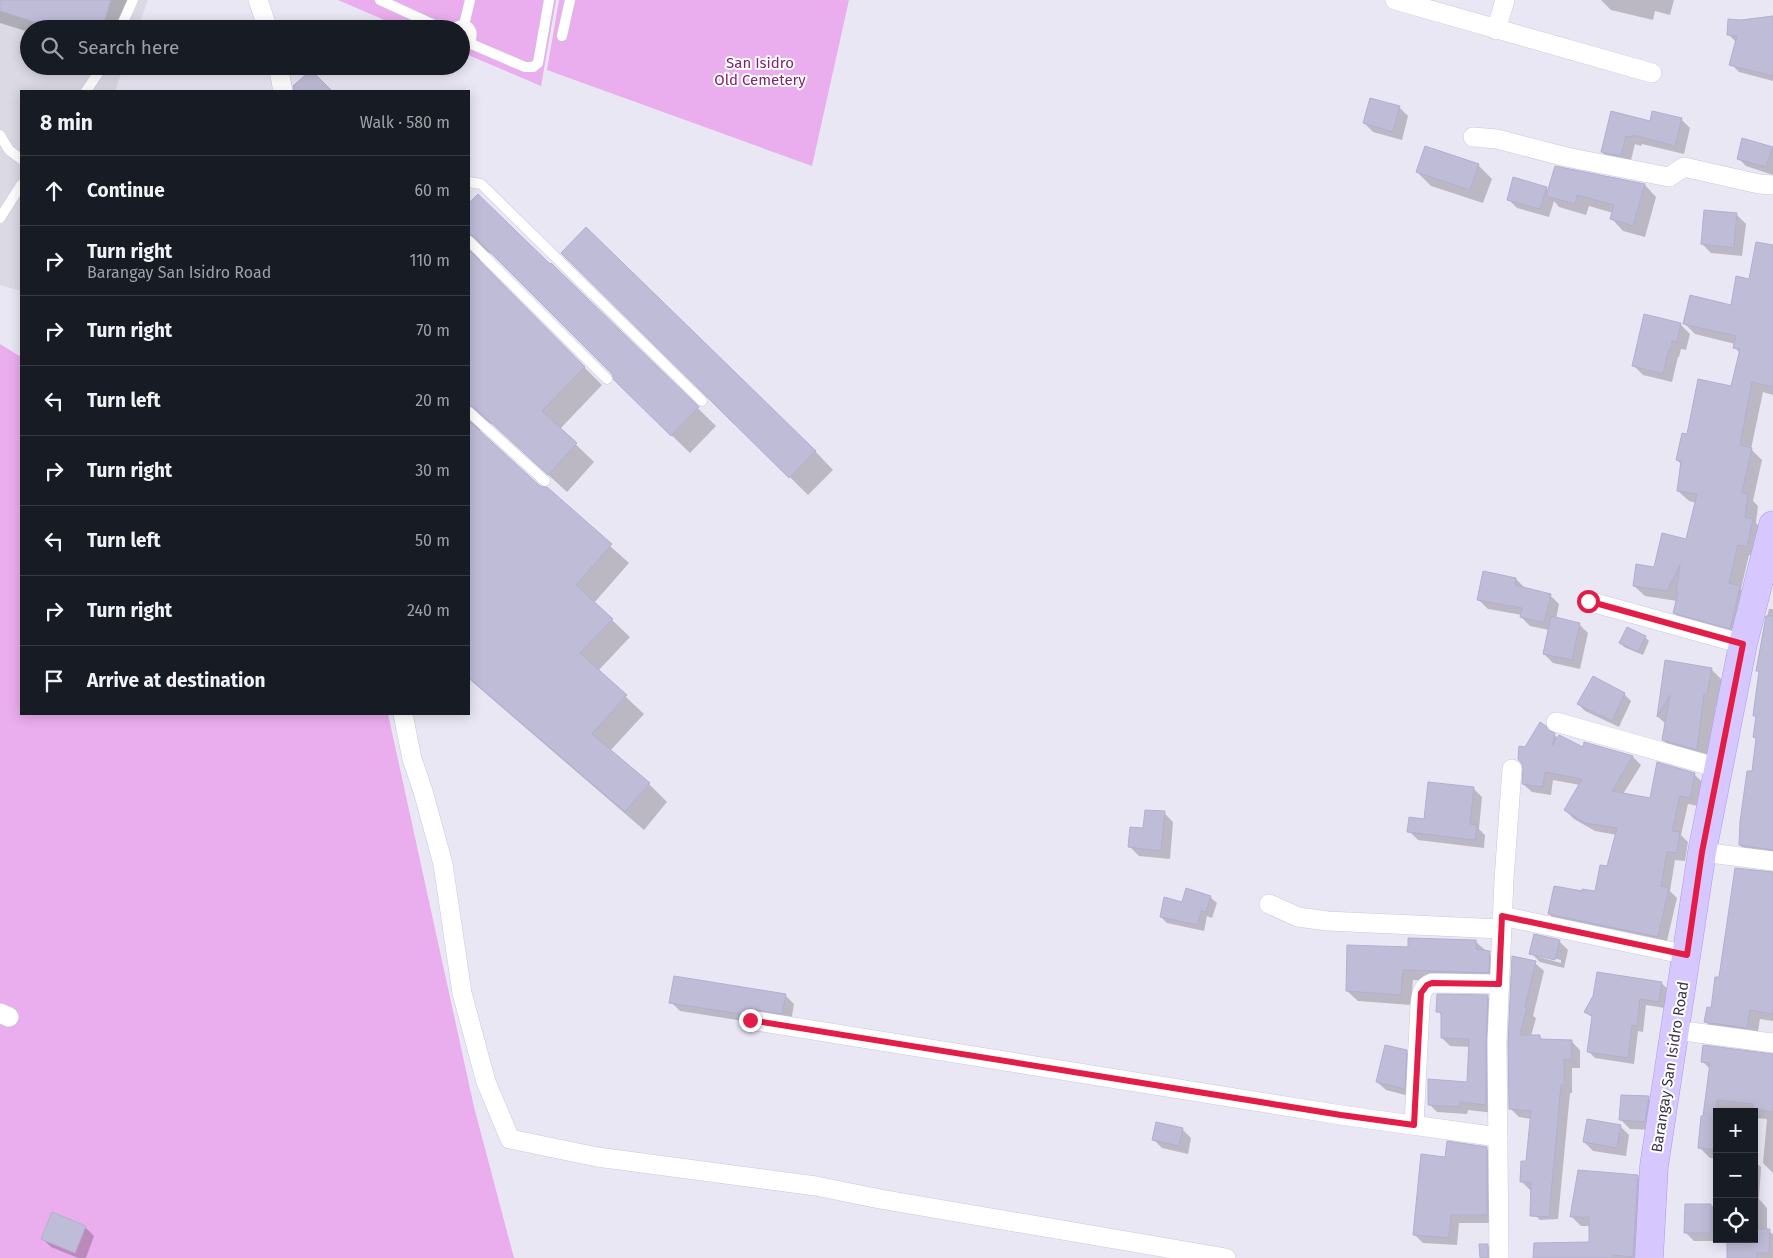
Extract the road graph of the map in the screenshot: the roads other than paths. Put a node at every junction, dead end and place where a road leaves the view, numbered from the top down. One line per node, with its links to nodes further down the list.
1 (132, 0): 10 (lane)
2 (258, 0): 11 (street)
3 (380, 0): 9 (lane)
4 (470, 0): 13 (lane)
5 (549, 0): 18 (lane)
6 (570, 0): 16 (lane)
7 (1396, 0): 15 (street)
8 (1505, 0): 15 (street)
9 (394, 2): 12 (lane)
10 (124, 20)
11 (265, 20)
12 (427, 20)
13 (465, 20)
14 (470, 29): 17 (lane)
15 (1496, 30): 19 (street)
16 (562, 36)
17 (470, 40)
18 (470, 47)
19 (1652, 73)
20 (97, 75): 22 (lane)
21 (280, 75): 23 (street)
22 (87, 90)
23 (283, 90)
24 (0, 135): 26 (lane)
25 (1474, 138): 29 (street)
26 (5, 152): 27 (lane)
27 (20, 159)
28 (470, 182): 34 (lane)
29 (1773, 185)
30 (20, 187): 31 (lane)
31 (0, 218)
32 (470, 242): 33 (lane)
33 (607, 379)
34 (702, 401)
35 (470, 413): 36 (lane)
36 (544, 481)
37 (1773, 525): 39 (street, Barangay San Isidro Road)
38 (1588, 601): 39 (street)
39 (1743, 644): 42 (street, Barangay San Isidro Road)
40 (402, 715): 55 (street)
41 (1556, 722): 42 (street)
42 (1719, 768): 44 (street, Barangay San Isidro Road)
43 (1512, 769): 47 (street)
44 (1702, 852): 45 (street); 48 (street, Barangay San Isidro Road)
45 (1773, 861)
46 (1269, 904): 47 (street)
47 (1502, 922): 48 (street); 49 (street)
48 (1687, 955): 51 (street, Barangay San Isidro Road)
49 (1499, 984): 53 (street); 54 (street)
50 (750, 1020): 53 (street)
51 (1676, 1030): 52 (street); 57 (street, Barangay San Isidro Road)
52 (1773, 1043)
53 (1414, 1125): 54 (street)
54 (1498, 1137): 56 (street)
55 (1226, 1258)
56 (1500, 1258)
57 (1648, 1258)

